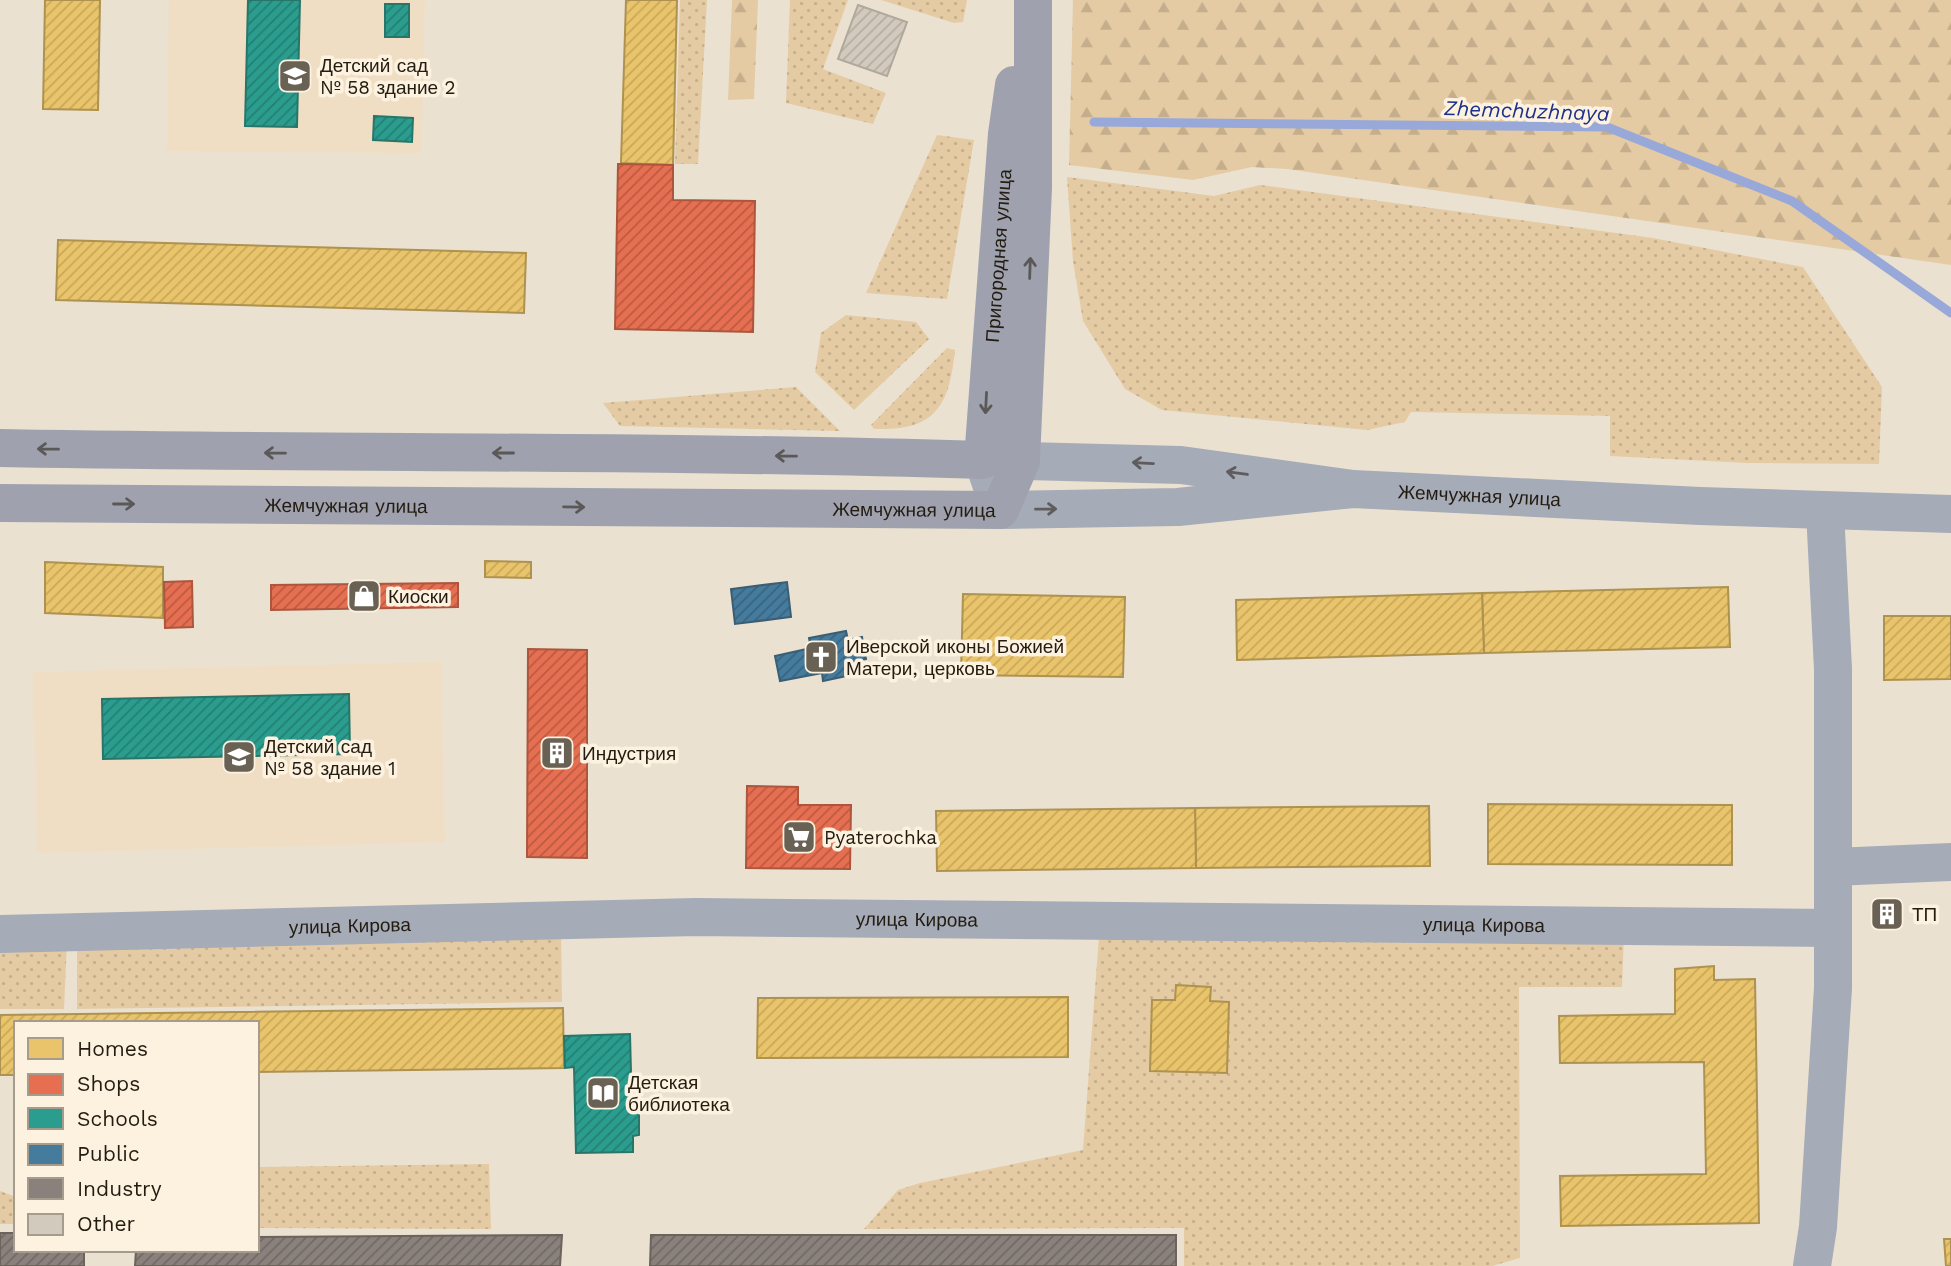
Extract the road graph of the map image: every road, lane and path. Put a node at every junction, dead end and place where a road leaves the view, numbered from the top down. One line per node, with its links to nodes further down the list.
1 (1023, 0): 5 (main road, Пригородная улица, one-way to 5)
2 (1033, 0): 6 (main road, one-way to 2)
3 (0, 448): 4 (main road, one-way to 3)
4 (885, 457): 5 (main road); 9 (main road)
5 (983, 460): 6 (street); 10 (street, Пригородная улица)
6 (1021, 461): 7 (street, one-way to 6); 10 (main road)
7 (1353, 489): 10 (street, Жемчужная улица, one-way to 7); 11 (street, Жемчужная улица)
8 (0, 503): 9 (main road, Жемчужная улица, one-way to 9)
9 (880, 509): 10 (main road, Жемчужная улица)
10 (1000, 510)
11 (1825, 511): 12 (street); 14 (street)
12 (1951, 514)
13 (1951, 862): 14 (street)
14 (1833, 867): 15 (street)
15 (1833, 928): 16 (street, улица Кирова); 17 (street)
16 (0, 934)
17 (1812, 1266)

